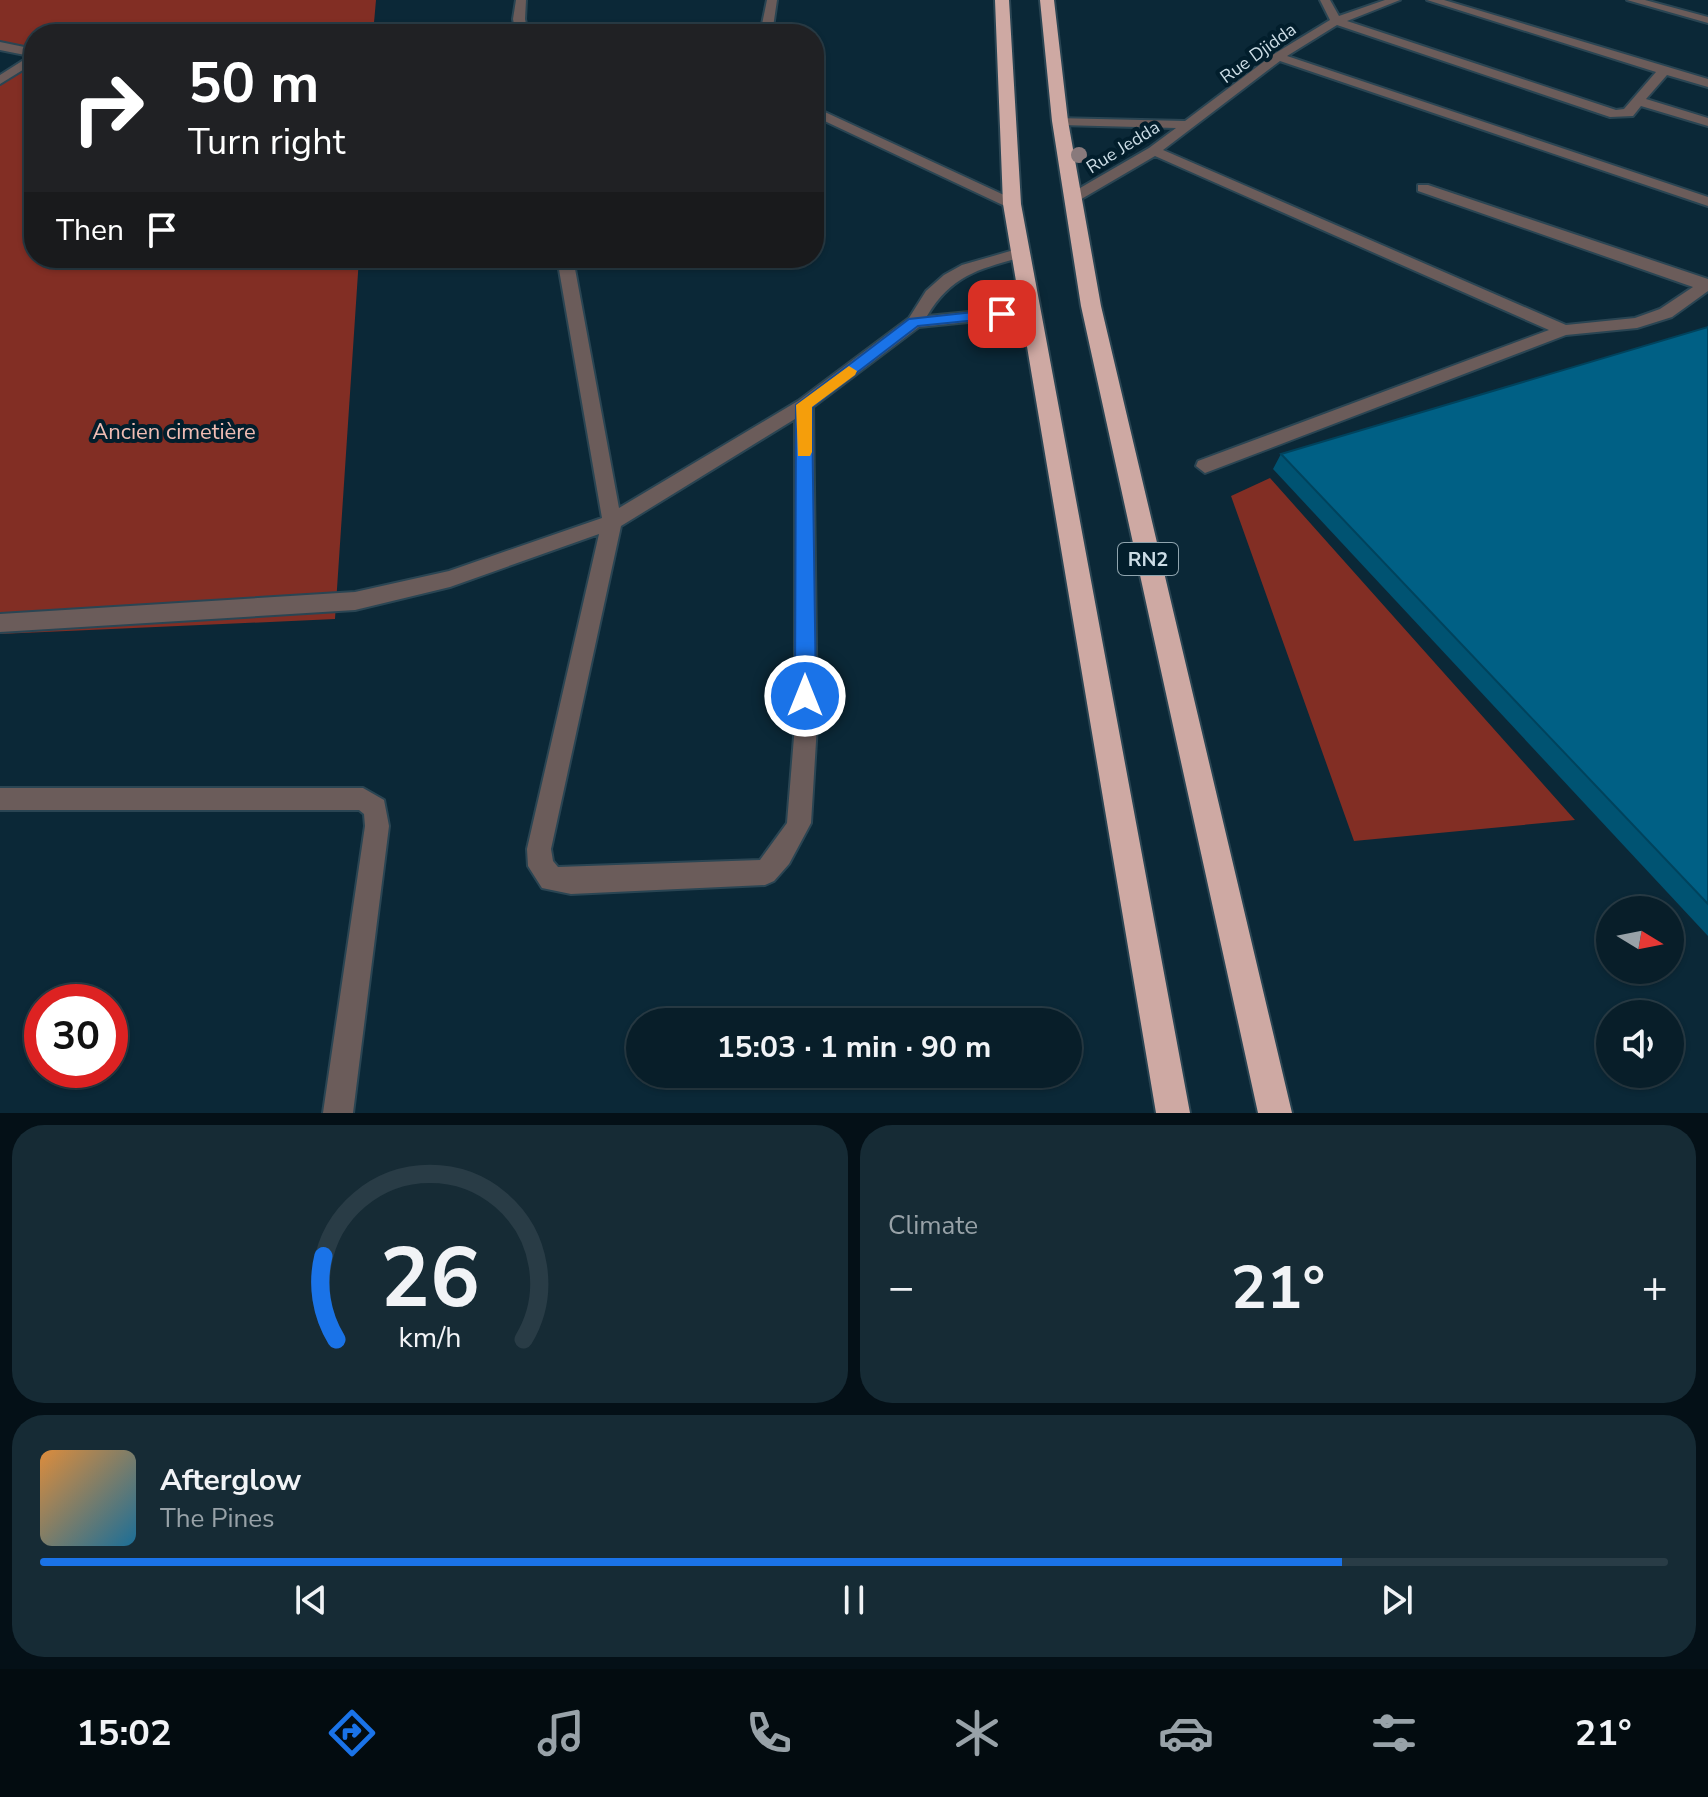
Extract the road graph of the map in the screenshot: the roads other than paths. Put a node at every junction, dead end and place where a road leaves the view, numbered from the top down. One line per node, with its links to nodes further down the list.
1 (521, 0): 11 (street)
2 (772, 0): 12 (street)
3 (1002, 0): 29 (highway)
4 (1047, 0): 22 (highway, RN2)
5 (1325, 0): 10 (street)
6 (1395, 0): 10 (street, Rue Djidda)
7 (1432, 0): 17 (street)
8 (1632, 0): 9 (street)
9 (1708, 20)
10 (1336, 21): 15 (street, Rue Djidda); 20 (street)
11 (520, 24)
12 (768, 24)
13 (0, 46): 14 (street)
14 (24, 53)
15 (1278, 57): 24 (street, Rue Djidda); 28 (street)
16 (24, 63): 18 (street)
17 (1664, 70): 19 (street); 20 (street)
18 (0, 80)
19 (1708, 83)
20 (1638, 101): 23 (street)
21 (824, 116): 29 (street)
22 (1060, 121): 24 (street); 27 (highway, RN2)
23 (1708, 122)
24 (1192, 125): 25 (street, Rue Jedda)
25 (1154, 151): 27 (street, Rue Jedda); 35 (street)
26 (1423, 188): 32 (street)
27 (1073, 198): 43 (highway, RN2)
28 (1708, 202)
29 (1012, 204): 30 (highway)
30 (1021, 253): 33 (highway); 34 (street)
31 (567, 268): 38 (street)
32 (1707, 285): 35 (street)
33 (1031, 311): 34 (street); 42 (highway)
34 (915, 322): 36 (street)
35 (1564, 330): 37 (street)
36 (804, 405): 38 (street); 38 (street)
37 (1205, 466)
38 (612, 522): 39 (street)
39 (0, 623)
40 (0, 799): 41 (street)
41 (338, 1113)
42 (1173, 1113)
43 (1275, 1113)

